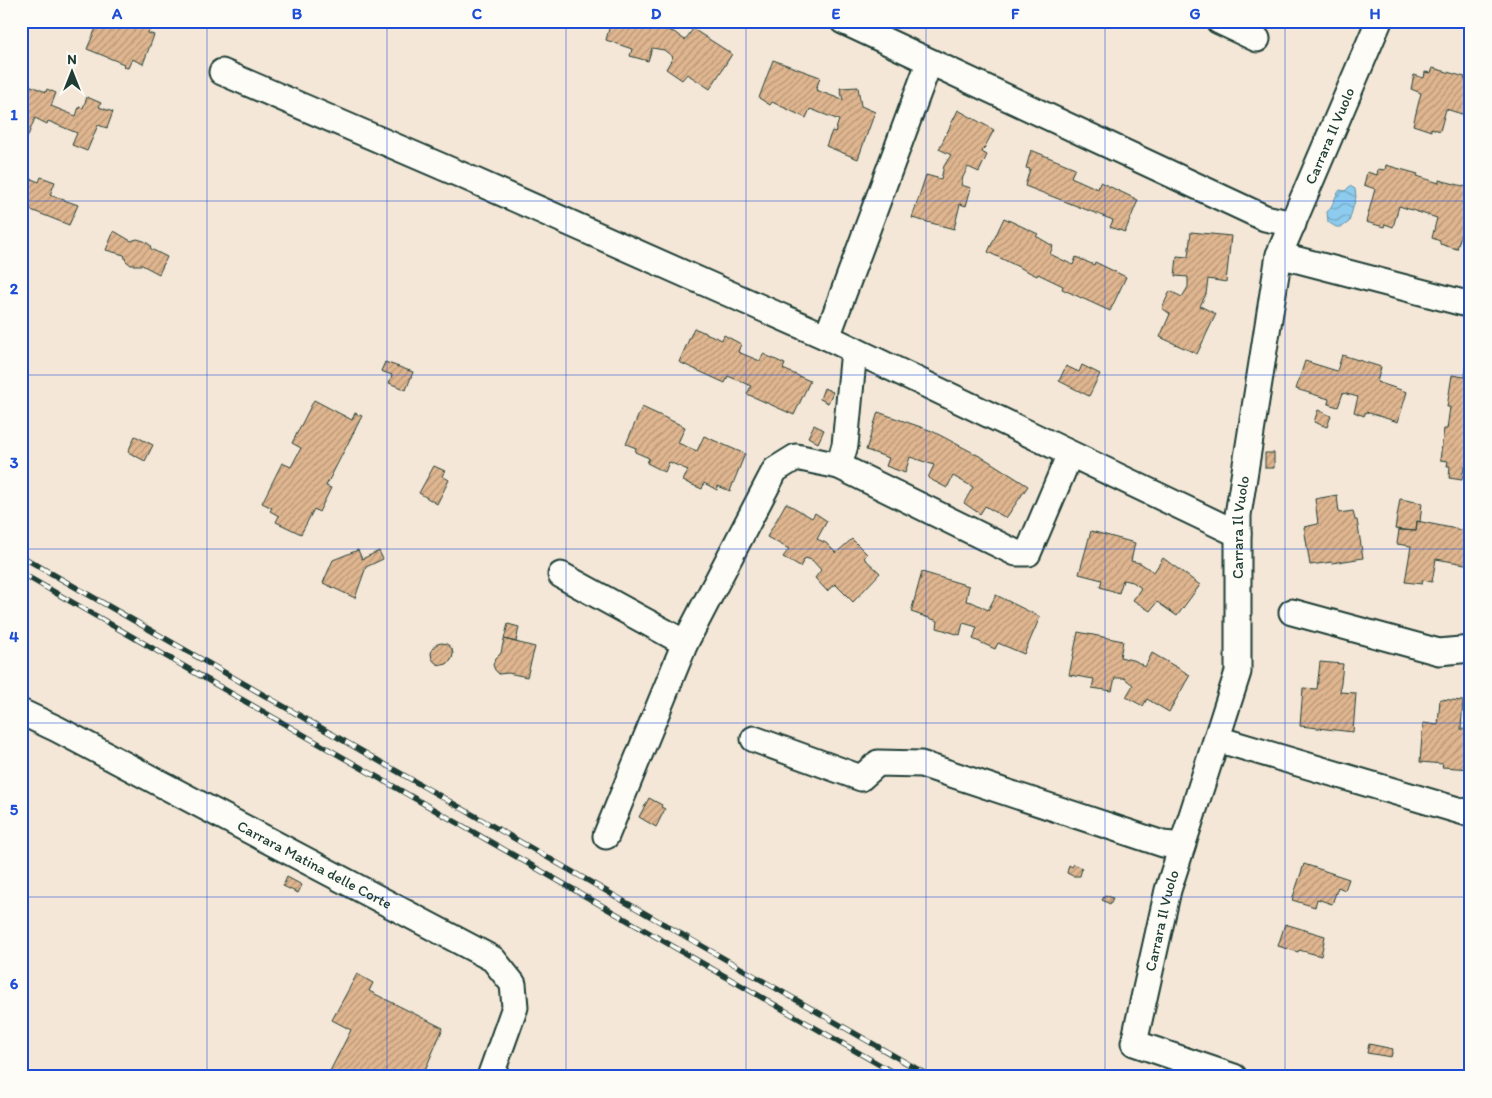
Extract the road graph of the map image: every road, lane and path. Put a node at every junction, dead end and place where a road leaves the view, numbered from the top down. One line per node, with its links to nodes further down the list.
1 (843, 21): 5 (street)
2 (1219, 21): 4 (street)
3 (1379, 21): 7 (street, Carrara Il Vuolo)
4 (1256, 39)
5 (929, 63): 7 (street); 10 (street)
6 (222, 72): 10 (street)
7 (1293, 224): 8 (street, Carrara Il Vuolo)
8 (1280, 254): 9 (street); 14 (street, Carrara Il Vuolo)
9 (1471, 305)
10 (827, 337): 11 (street)
11 (854, 350): 12 (street); 13 (street)
12 (1070, 454): 13 (street); 14 (street)
13 (838, 466): 17 (street)
14 (1238, 534): 21 (street, Carrara Il Vuolo)
15 (561, 575): 17 (street)
16 (1292, 612): 18 (street)
17 (685, 643): 23 (street)
18 (1471, 649)
19 (21, 712): 25 (street, Carrara Matina delle Corte)
20 (754, 739): 24 (street)
21 (1216, 739): 22 (street); 24 (street, Carrara Il Vuolo)
22 (1471, 814)
23 (606, 836)
24 (1182, 846): 26 (street, Carrara Il Vuolo)
25 (490, 1077)
26 (1234, 1077)

